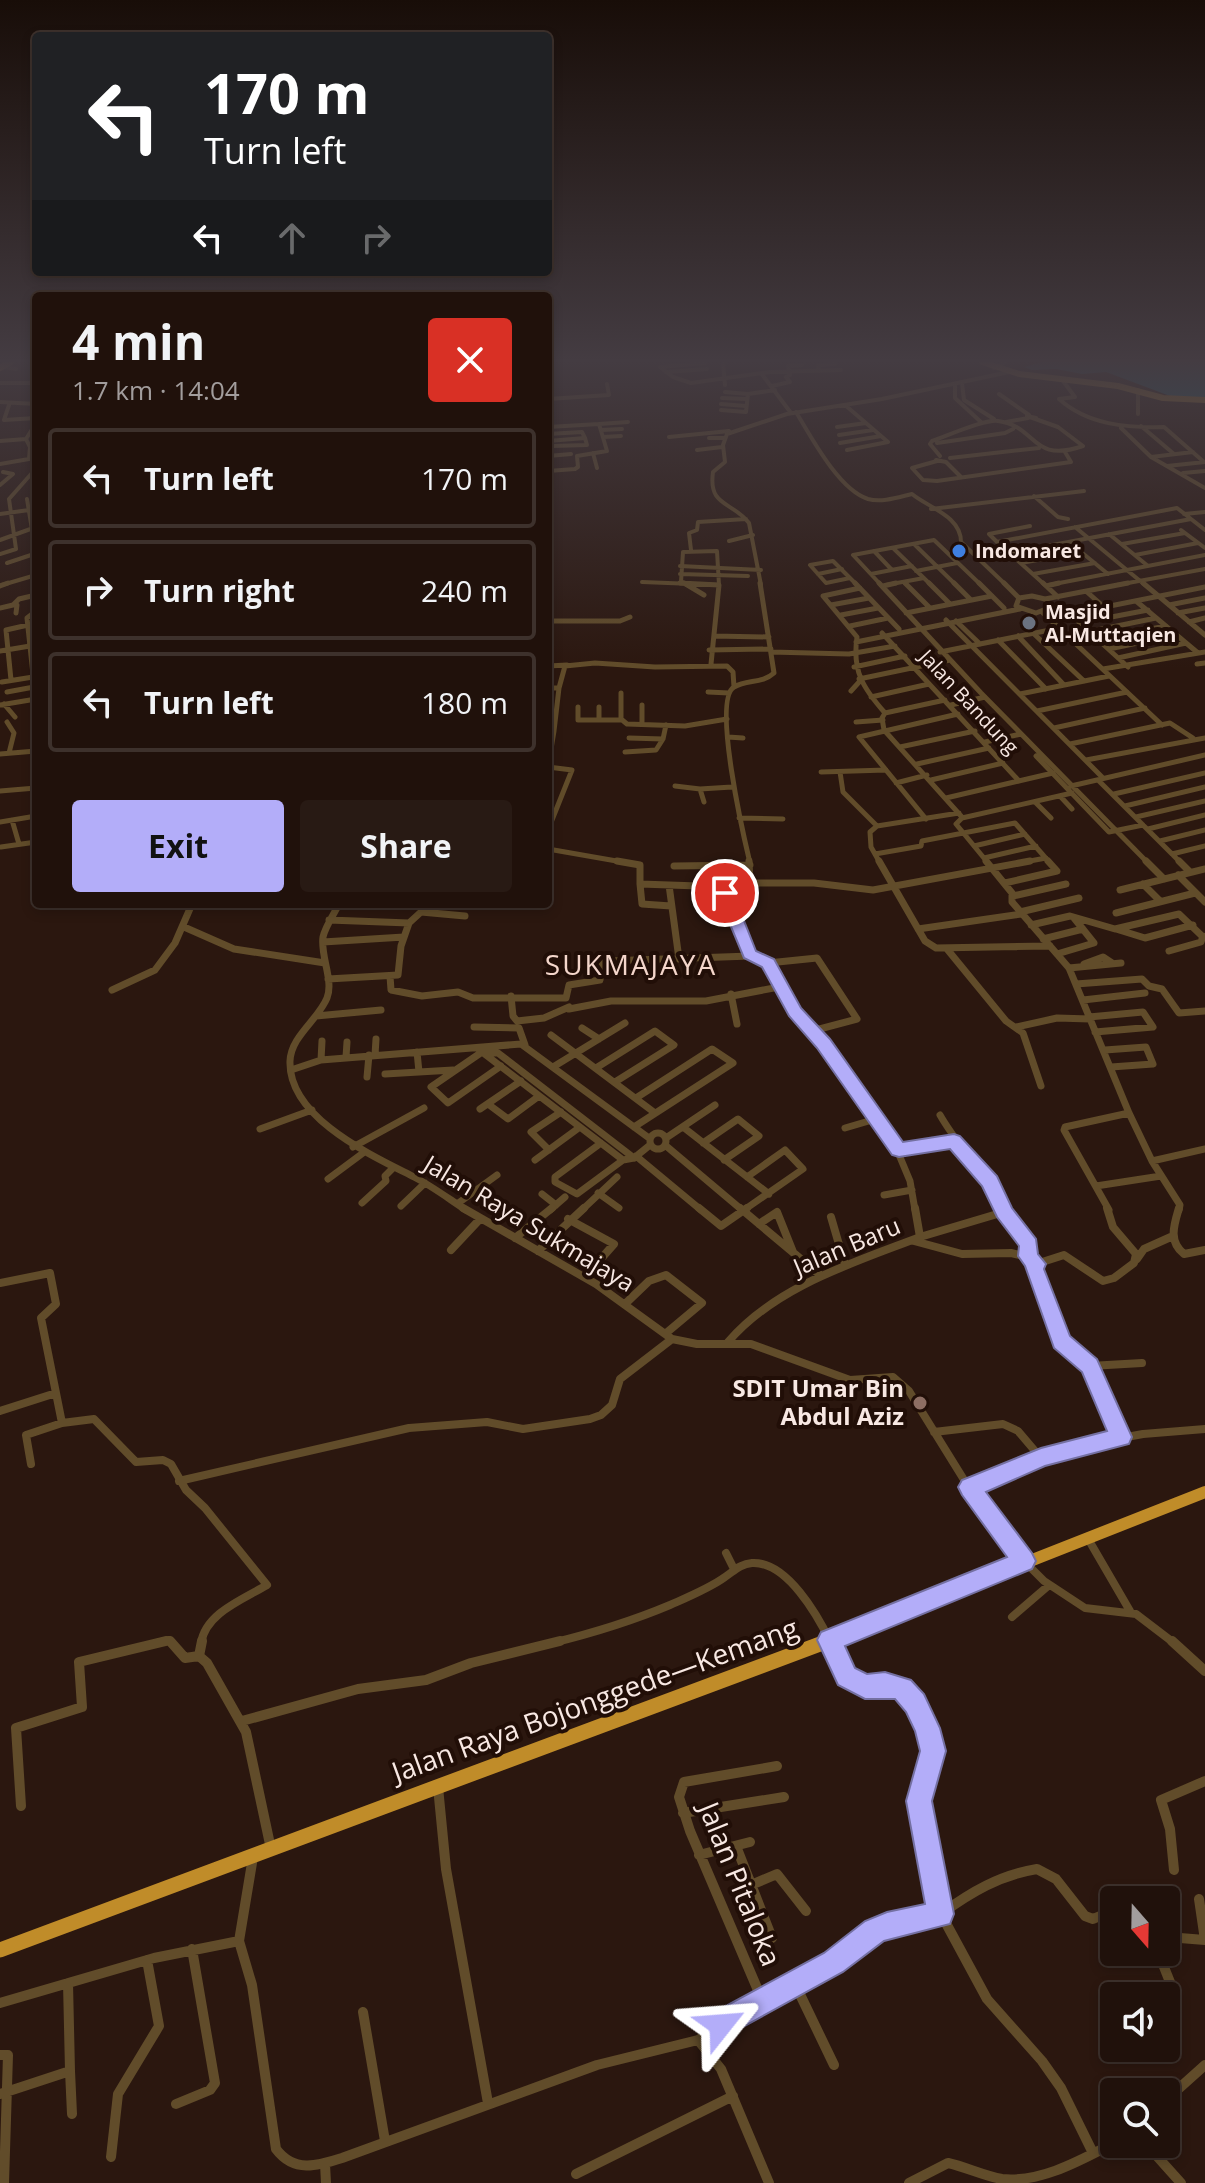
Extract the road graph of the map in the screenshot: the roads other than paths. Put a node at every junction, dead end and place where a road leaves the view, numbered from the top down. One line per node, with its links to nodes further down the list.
1 (577, 464): 12 (street)
2 (596, 464): 11 (street)
3 (722, 464): 33 (street)
4 (829, 464): 26 (street)
5 (923, 464): 17 (street)
6 (951, 464): 17 (street)
7 (1052, 464): 17 (street)
8 (1161, 464): 10 (street)
9 (1185, 464): 10 (street)
10 (1164, 466): 16 (street)
11 (597, 468)
12 (552, 471)
13 (1205, 471): 16 (street)
14 (3, 472): 19 (street)
15 (32, 473): 21 (street)
16 (1181, 474): 20 (street)
17 (961, 477)
18 (1205, 480): 20 (street)
19 (2, 482): 21 (street)
20 (1196, 482): 22 (street)
21 (23, 483): 29 (street)
22 (1205, 488)
23 (1084, 491): 24 (street)
24 (1034, 496): 26 (street); 34 (street)
25 (27, 499): 27 (street)
26 (931, 509): 49 (street)
27 (29, 510): 29 (street); 36 (street)
28 (1205, 512): 31 (street)
29 (10, 513): 30 (street); 48 (street)
30 (0, 514)
31 (1184, 514): 32 (street); 35 (street)
32 (1124, 518): 41 (street); 43 (street)
33 (746, 519): 47 (street); 60 (street)
34 (1068, 519)
35 (1191, 519): 38 (street); 39 (street)
36 (32, 521)
37 (1205, 522): 39 (street)
38 (1172, 523): 43 (street); 45 (street)
39 (1197, 523): 44 (street)
40 (1030, 526): 53 (street)
41 (1075, 527): 50 (street); 53 (street)
42 (32, 529): 48 (street)
43 (1138, 529): 46 (street)
44 (1205, 530)
45 (1185, 533): 55 (street); 57 (street)
46 (1109, 534): 50 (street); 57 (street)
47 (753, 535): 52 (street); 84 (street)
48 (13, 537): 51 (street); 62 (street)
49 (961, 538): 107 (street); 111 (street)
50 (1088, 538): 54 (street); 81 (street)
51 (0, 540)
52 (729, 541)
53 (997, 542): 64 (street)
54 (1069, 542): 63 (street); 64 (street)
55 (1198, 543): 59 (street); 67 (street)
56 (914, 544): 58 (street); 72 (street); 77 (street)
57 (1122, 544): 67 (street)
58 (893, 548): 61 (street); 78 (street)
59 (1205, 548)
60 (691, 550): 75 (street); 83 (street)
61 (874, 551): 80 (street); 90 (street)
62 (10, 552): 65 (street); 70 (street)
63 (1082, 552): 73 (street); 74 (street)
64 (1010, 553): 74 (street)
65 (0, 554)
66 (32, 555): 70 (street)
67 (1135, 555): 76 (street)
68 (1205, 555): 69 (street)
69 (1182, 559): 76 (street); 82 (street)
70 (18, 560): 71 (street)
71 (7, 563)
72 (957, 563): 77 (street); 106 (street)
73 (1095, 563): 87 (street); 88 (street)
74 (1021, 564): 87 (street)
75 (680, 566): 83 (street); 85 (street)
76 (1148, 566): 81 (street)
77 (937, 567): 78 (street); 113 (street)
78 (914, 568): 80 (street); 91 (street)
79 (842, 569): 86 (street); 86 (street); 92 (street)
80 (892, 570): 90 (street)
81 (1126, 570): 88 (street); 96 (street)
82 (1203, 571): 96 (street)
83 (720, 572): 84 (street); 84 (street); 85 (street); 97 (street)
84 (761, 572): 160 (street)
85 (680, 574): 94 (street)
86 (818, 574): 92 (street)
87 (1033, 574): 100 (street)
88 (1108, 574): 100 (street)
89 (32, 576): 98 (street)
90 (873, 576): 92 (street); 99 (street)
91 (924, 578): 95 (street); 116 (street)
92 (852, 580): 102 (street)
93 (642, 582): 94 (street)
94 (681, 582): 97 (street); 104 (street)
95 (904, 582): 99 (street); 124 (street)
96 (1143, 583): 103 (street); 108 (street)
97 (719, 585): 157 (street)
98 (0, 586)
99 (883, 586): 129 (street)
100 (1046, 586): 109 (street)
101 (1205, 587): 108 (street)
102 (860, 588): 110 (street); 118 (street)
103 (1089, 594): 109 (street); 114 (street); 121 (street)
104 (704, 595)
105 (32, 596): 117 (street)
106 (992, 596): 113 (street); 125 (street)
107 (1027, 596): 111 (street); 114 (street)
108 (1159, 596): 115 (street); 119 (street)
109 (1058, 597): 114 (street)
110 (869, 598): 118 (street); 123 (street)
111 (1019, 598): 120 (street)
112 (1205, 598): 119 (street)
113 (971, 600): 116 (street)
114 (1048, 601): 130 (street)
115 (1136, 601): 121 (street); 127 (street)
116 (950, 604): 124 (street)
117 (13, 605): 122 (street); 128 (street)
118 (831, 605): 133 (street)
119 (1169, 605): 131 (street)
120 (1018, 607): 125 (street); 130 (street); 140 (street)
121 (1104, 607): 143 (street)
122 (0, 608)
123 (878, 608): 133 (street); 137 (street)
124 (930, 608): 129 (street)
125 (1004, 608): 140 (street)
126 (1205, 608): 131 (street)
127 (1148, 610): 138 (street); 143 (street)
128 (16, 613)
129 (906, 613): 147 (street)
130 (1043, 613): 148 (street)
131 (1178, 613): 142 (street)
132 (32, 614): 136 (street)
133 (841, 615): 145 (street)
134 (32, 617): 136 (street)
135 (630, 617): 141 (street)
136 (27, 618): 144 (street)
137 (888, 618): 145 (street); 149 (street)
138 (1156, 618): 146 (street); 151 (street)
139 (1205, 618): 142 (street)
140 (951, 621): 147 (street); 165 (street); 168 (street)
141 (552, 622)
142 (1189, 622): 150 (street)
143 (1080, 623): 151 (street)
144 (28, 625): 152 (street); 170 (street)
145 (850, 626): 162 (street)
146 (1166, 626): 155 (street); 161 (street)
147 (917, 627): 149 (street); 154 (street); 174 (street)
148 (1060, 628): 153 (street); 159 (street)
149 (899, 629): 154 (street)
150 (1202, 630): 156 (street)
151 (1089, 632): 159 (street); 161 (street)
152 (32, 633)
153 (1033, 633): 158 (street); 193 (street)
154 (884, 634): 162 (street); 167 (street, Jalan Bandung)
155 (1176, 635): 164 (street); 169 (street)
156 (1205, 635)
157 (714, 636): 160 (street); 171 (street)
158 (1018, 636): 163 (street); 196 (street)
159 (1068, 636): 188 (street)
160 (769, 637): 172 (street)
161 (1098, 639): 169 (street)
162 (856, 640): 176 (street)
163 (998, 640): 165 (street); 200 (street)
164 (1186, 643): 175 (street); 178 (street)
165 (980, 644): 168 (street)
166 (32, 646): 170 (street)
167 (895, 646): 176 (street, Jalan Bandung); 177 (street, Jalan Bandung)
168 (972, 646): 174 (street); 207 (street)
169 (1109, 649): 178 (street)
170 (8, 650): 173 (street); 191 (street)
171 (709, 650): 172 (street, Jalan Bandung); 181 (street)
172 (771, 650): 176 (street, Jalan Bandung); 201 (street)
173 (0, 651)
174 (940, 652): 179 (street)
175 (1201, 652): 187 (street)
176 (854, 654): 185 (street)
177 (905, 656): 185 (street); 186 (street, Jalan Bandung)
178 (1118, 658): 187 (street)
179 (948, 660): 186 (street); 209 (street)
180 (1205, 663): 182 (street)
181 (711, 664): 183 (street); 201 (street)
182 (1197, 664)
183 (567, 665): 184 (street); 198 (street)
184 (552, 666)
185 (854, 667): 192 (street)
186 (914, 667): 192 (street); 195 (street, Jalan Bandung)
187 (1128, 667): 188 (street)
188 (1103, 669): 189 (street)
189 (1109, 676): 193 (street); 205 (street)
190 (32, 677): 191 (street)
191 (11, 680): 194 (street)
192 (859, 680): 202 (street); 208 (street)
193 (1084, 681): 196 (street)
194 (2, 682)
195 (929, 684): 208 (street); 212 (street, Jalan Bandung)
196 (1064, 685): 200 (street)
197 (552, 688): 198 (street)
198 (559, 688): 213 (street)
199 (32, 689): 203 (street)
200 (1046, 689): 207 (street)
201 (732, 690): 204 (street); 223 (street)
202 (851, 691)
203 (7, 692)
204 (708, 692)
205 (1127, 692): 218 (street); 219 (street)
206 (621, 693): 225 (street)
207 (1020, 694): 219 (street)
208 (871, 697): 221 (street)
209 (983, 697): 212 (street); 235 (street)
210 (32, 701): 214 (street)
211 (552, 702): 213 (street)
212 (948, 702): 220 (street, Jalan Bandung); 221 (street)
213 (557, 703): 231 (street)
214 (2, 705): 222 (street)
215 (642, 705): 228 (street)
216 (578, 707): 224 (street)
217 (599, 707): 224 (street)
218 (1145, 708): 230 (street); 232 (street)
219 (1037, 711): 232 (street)
220 (958, 714): 233 (street); 234 (street, Jalan Bandung)
221 (884, 716): 227 (street); 233 (street)
222 (15, 717)
223 (727, 719): 229 (street); 236 (street)
224 (599, 720): 225 (street)
225 (622, 720): 228 (street)
226 (7, 722): 247 (street)
227 (856, 722)
228 (642, 724): 229 (street)
229 (666, 725): 241 (street)
230 (1162, 725): 239 (street); 242 (street)
231 (552, 727)
232 (1054, 728): 242 (street)
233 (884, 730): 244 (street); 255 (street)
234 (975, 731): 243 (street, Jalan Bandung); 244 (street)
235 (1019, 734): 243 (street); 258 (street); 269 (street)
236 (728, 737): 238 (street); 265 (street)
237 (629, 738): 241 (street)
238 (743, 738)
239 (1193, 738): 240 (street); 250 (street)
240 (1205, 738)
241 (663, 739): 246 (street)
242 (1070, 744): 250 (street)
243 (987, 745): 251 (street, Jalan Bandung); 252 (street)
244 (900, 747): 252 (street)
245 (32, 751): 247 (street)
246 (625, 752)
247 (9, 753): 248 (street)
248 (0, 754)
249 (1201, 756): 253 (street); 261 (street)
250 (1086, 760): 261 (street)
251 (1003, 763): 260 (street); 262 (street, Jalan Bandung)
252 (917, 764): 260 (street)
253 (1205, 764)
254 (552, 767): 279 (street)
255 (886, 770): 257 (street); 263 (street)
256 (821, 772): 257 (street)
257 (840, 772): 290 (street)
258 (1053, 773): 262 (street); 269 (street)
259 (1205, 773): 271 (street)
260 (929, 778): 263 (street); 273 (street)
261 (1101, 779): 269 (street); 271 (street)
262 (1019, 781): 273 (street)
263 (896, 783): 287 (street)
264 (675, 786): 268 (street)
265 (732, 787): 268 (street); 284 (street)
266 (1205, 787): 277 (street)
267 (32, 788): 270 (street)
268 (700, 789): 275 (street)
269 (1070, 789): 272 (street); 293 (street)
270 (0, 791)
271 (1114, 794): 277 (street)
272 (1060, 796): 276 (street); 278 (street)
273 (946, 798): 280 (street)
274 (1205, 801): 283 (street)
275 (704, 802)
276 (1035, 802): 280 (street); 285 (street)
277 (1125, 806): 283 (street)
278 (1072, 809)
279 (552, 813)
280 (960, 815): 287 (street); 294 (street)
281 (1205, 815): 291 (street)
282 (32, 817): 288 (street)
283 (1136, 817): 291 (street)
284 (739, 818): 286 (street); 308 (street)
285 (1051, 818)
286 (783, 819)
287 (926, 819): 290 (street)
288 (12, 820): 289 (street); 298 (street)
289 (0, 822)
290 (877, 826): 304 (street)
291 (1146, 827): 293 (street); 296 (street)
292 (1205, 830): 296 (street)
293 (1116, 831): 314 (street)
294 (964, 834): 295 (street); 299 (street); 304 (street)
295 (1025, 834): 299 (street); 300 (street)
296 (1160, 841): 305 (street)
297 (32, 842): 298 (street)
298 (19, 844): 302 (street)
299 (974, 846): 306 (street)
300 (1036, 846): 306 (street); 307 (street)
301 (1205, 846): 305 (street)
302 (1, 847)
303 (552, 850): 317 (street)
304 (875, 854): 322 (street)
305 (1172, 854): 312 (street)
306 (984, 858): 311 (street)
307 (1046, 858): 311 (street); 316 (street)
308 (750, 865): 309 (street); 315 (street)
309 (674, 866)
310 (1205, 869): 312 (street)
311 (994, 870): 316 (street); 322 (street)
312 (1190, 872): 313 (street)
313 (1178, 875): 314 (street); 324 (street)
314 (1164, 879): 319 (street)
315 (750, 883): 321 (street); 322 (street)
316 (1005, 883): 326 (street)
317 (640, 884): 320 (street); 330 (street)
318 (1066, 884): 325 (street)
319 (1143, 884): 323 (street); 328 (street)
320 (669, 885): 321 (street); 330 (street)
321 (728, 887): 354 (street)
322 (895, 887): 343 (street)
323 (1120, 890)
324 (1195, 893): 328 (street); 329 (street)
325 (1025, 894): 326 (street); 333 (street)
326 (1013, 896): 334 (street)
327 (1079, 898): 333 (street)
328 (1160, 901): 335 (street)
329 (1205, 902)
330 (671, 906): 355 (street)
331 (191, 908): 342 (street)
332 (336, 908): 338 (street)
333 (1036, 908): 334 (street)
334 (1020, 913): 340 (street); 343 (street)
335 (1116, 913)
336 (465, 916): 339 (street)
337 (1073, 916): 340 (street); 344 (street); 345 (street)
338 (329, 920): 339 (street); 349 (street)
339 (409, 923): 347 (street)
340 (1031, 925): 348 (street)
341 (1193, 925): 345 (street); 345 (street); 346 (street)
342 (184, 927): 356 (street); 364 (street)
343 (918, 929): 351 (street)
344 (1083, 929): 348 (street); 353 (street)
345 (1115, 929)
346 (1204, 935): 352 (street)
347 (404, 937): 349 (street); 360 (street)
348 (1043, 939): 350 (street)
349 (323, 942): 356 (street)
350 (1050, 946): 351 (street); 353 (street)
351 (947, 949): 378 (street)
352 (1169, 951)
353 (1057, 954): 359 (street)
354 (751, 956): 355 (street); 357 (street)
355 (679, 959): 368 (street)
356 (325, 963): 361 (street)
357 (768, 963): 363 (street, Jalan Baru); 380 (street)
358 (1117, 963): 359 (street)
359 (1072, 968): 362 (street)
360 (390, 976): 361 (street); 367 (street)
361 (328, 979): 373 (street)
362 (1076, 984): 369 (street); 372 (street)
363 (779, 987): 366 (street); 380 (street, Jalan Baru)
364 (112, 990)
365 (1145, 993): 369 (street)
366 (731, 994): 370 (street); 376 (street)
367 (511, 996): 368 (street); 370 (street)
368 (566, 998): 370 (street)
369 (1083, 1000): 374 (street)
370 (569, 1009)
371 (381, 1010): 373 (street)
372 (1205, 1011)
373 (316, 1016): 399 (street)
374 (1090, 1018): 378 (street); 381 (street); 381 (street)
375 (625, 1023): 384 (street)
376 (737, 1024)
377 (474, 1027): 387 (street)
378 (1016, 1027): 406 (street)
379 (582, 1028): 384 (street)
380 (812, 1031): 416 (street, Jalan Baru)
381 (1095, 1032): 388 (street)
382 (551, 1035): 391 (street)
383 (376, 1039): 392 (street)
384 (599, 1039): 391 (street)
385 (322, 1041): 394 (street)
386 (347, 1042): 393 (street)
387 (525, 1045): 389 (street); 396 (street)
388 (1105, 1050): 397 (street); 397 (street)
389 (417, 1052): 392 (street); 401 (street)
390 (482, 1052): 395 (street); 400 (street); 432 (street)
391 (576, 1053): 396 (street); 398 (street)
392 (372, 1055): 393 (street); 403 (street)
393 (346, 1057): 394 (street)
394 (321, 1060): 399 (street)
395 (501, 1066): 400 (street); 404 (street)
396 (553, 1067): 418 (street)
397 (1111, 1067): 414 (street)
398 (596, 1068): 405 (street); 405 (street)
399 (291, 1070): 411 (street, Jalan Raya Sukmajaya)
400 (455, 1070): 401 (street)
401 (419, 1072): 402 (street)
402 (385, 1074)
403 (367, 1077)
404 (521, 1081): 407 (street); 407 (street)
405 (615, 1082): 408 (street)
406 (1041, 1086)
407 (539, 1096): 412 (street)
408 (636, 1098): 413 (street); 413 (street)
409 (715, 1105): 419 (street)
410 (424, 1108): 427 (street)
411 (312, 1110): 421 (street); 427 (street, Jalan Raya Sukmajaya)
412 (561, 1112): 417 (street); 429 (street)
413 (655, 1113): 418 (street)
414 (1129, 1113): 436 (street); 444 (street)
415 (940, 1115): 423 (street)
416 (879, 1118): 420 (street); 430 (street, Jalan Baru)
417 (580, 1127): 425 (street); 429 (street)
418 (634, 1127): 422 (street)
419 (683, 1127): 424 (street); 426 (street)
420 (845, 1128)
421 (260, 1129)
422 (649, 1141): 424 (street); 424 (street); 432 (street)
423 (954, 1141): 430 (street); 457 (street)
424 (666, 1142): 456 (street)
425 (601, 1143): 434 (street); 434 (street)
426 (703, 1143): 435 (street); 435 (street)
427 (353, 1147): 431 (street, Jalan Raya Sukmajaya)
428 (1205, 1149): 436 (street)
429 (549, 1150): 433 (street)
430 (899, 1150): 445 (street, Jalan Baru)
431 (363, 1153): 437 (street, Jalan Raya Sukmajaya); 442 (street)
432 (635, 1157): 434 (street); 456 (street)
433 (535, 1160)
434 (623, 1160)
435 (724, 1160): 441 (street)
436 (1152, 1161): 439 (street)
437 (393, 1168): 443 (street, Jalan Raya Sukmajaya); 451 (street)
438 (497, 1175): 452 (street)
439 (1161, 1176): 444 (street); 462 (street)
440 (617, 1177): 446 (street)
441 (747, 1177): 448 (street); 448 (street)
442 (328, 1179)
443 (425, 1183): 452 (street, Jalan Raya Sukmajaya); 454 (street)
444 (1096, 1186): 470 (street)
445 (912, 1190): 449 (street); 464 (street, Jalan Baru)
446 (598, 1193): 455 (street); 460 (street)
447 (542, 1194): 453 (street)
448 (769, 1194): 456 (street)
449 (884, 1195)
450 (565, 1197): 453 (street)
451 (362, 1203)
452 (457, 1204): 459 (street, Jalan Raya Sukmajaya)
453 (556, 1205): 463 (street)
454 (401, 1206)
455 (619, 1208)
456 (744, 1212): 461 (street)
457 (1004, 1212): 464 (street); 469 (street)
458 (831, 1217): 472 (street)
459 (480, 1219): 463 (street, Jalan Raya Sukmajaya); 465 (street)
460 (568, 1219): 467 (street); 474 (street)
461 (759, 1224): 468 (street); 468 (street)
462 (1173, 1236): 466 (street); 470 (street)
463 (515, 1238): 467 (street, Jalan Raya Sukmajaya)
464 (917, 1239): 469 (street); 472 (street, Jalan Baru)
465 (451, 1250)
466 (1205, 1250)
467 (538, 1251): 474 (street, Jalan Raya Sukmajaya)
468 (793, 1252): 473 (street)
469 (1028, 1256): 471 (street)
470 (1137, 1259): 471 (street)
471 (1036, 1264): 480 (street)
472 (845, 1265): 473 (street, Jalan Baru)
473 (820, 1275): 478 (street, Jalan Baru)
474 (585, 1277): 476 (street, Jalan Raya Sukmajaya)
475 (0, 1283): 481 (street)
476 (625, 1304): 477 (street, Jalan Raya Sukmajaya); 477 (street)
477 (668, 1336): 478 (street); 489 (street)
478 (728, 1342): 485 (street)
479 (1142, 1363): 480 (street)
480 (1090, 1366): 486 (street)
481 (56, 1393): 482 (street); 483 (street)
482 (0, 1411)
483 (62, 1423): 488 (street); 489 (street)
484 (1205, 1429): 486 (street)
485 (934, 1432): 487 (street); 490 (street)
486 (1121, 1437): 487 (street)
487 (1041, 1458): 490 (street)
488 (31, 1464)
489 (179, 1481): 500 (street)
490 (970, 1487): 494 (street)
491 (1205, 1492): 492 (highway, Jalan Raya Bojonggede—Kemang)
492 (1087, 1537): 494 (highway, Jalan Raya Bojonggede—Kemang); 497 (street)
493 (726, 1553): 495 (street)
494 (1024, 1561): 496 (street); 499 (highway, Jalan Raya Bojonggede—Kemang)
495 (734, 1569): 499 (street); 502 (street)
496 (1048, 1586): 497 (street); 498 (street)
497 (1130, 1611): 501 (street)
498 (1012, 1617)
499 (830, 1640): 505 (highway, Jalan Raya Bojonggede—Kemang); 518 (street)
500 (199, 1656): 502 (street); 507 (street)
501 (1203, 1667)
502 (242, 1721): 511 (street)
503 (777, 1766): 508 (street, Jalan Pitaloka)
504 (1205, 1781): 514 (street)
505 (438, 1787): 511 (highway, Jalan Raya Bojonggede—Kemang); 540 (street)
506 (784, 1797): 508 (street)
507 (21, 1806)
508 (683, 1813): 512 (street, Jalan Pitaloka)
509 (750, 1842): 510 (street)
510 (736, 1846): 512 (street); 515 (street)
511 (271, 1849): 513 (highway, Jalan Raya Bojonggede—Kemang)
512 (699, 1855): 529 (street, Jalan Pitaloka)
513 (253, 1856): 523 (street); 525 (highway, Jalan Raya Bojonggede—Kemang)
514 (1174, 1870)
515 (751, 1885): 517 (street); 520 (street)
516 (1199, 1899): 522 (street)
517 (806, 1911)
518 (941, 1914): 519 (street); 528 (street); 545 (street)
519 (1100, 1916)
520 (772, 1938)
521 (1180, 1938): 522 (street)
522 (1205, 1940)
523 (239, 1941): 524 (street); 548 (street)
524 (192, 1949): 526 (street); 541 (street)
525 (0, 1950)
526 (147, 1960): 527 (street); 546 (street)
527 (68, 1983): 530 (street); 536 (street)
528 (795, 1984): 529 (street); 534 (street)
529 (763, 2002): 532 (street)
530 (0, 2003)
531 (363, 2012): 543 (street)
532 (698, 2040): 539 (street); 540 (street)
533 (0, 2055): 538 (street)
534 (834, 2065)
535 (1205, 2065): 537 (street)
536 (70, 2071): 538 (street); 542 (street)
537 (1180, 2087)
538 (5, 2092): 551 (street)
539 (733, 2096): 550 (street); 554 (street)
540 (488, 2103): 543 (street)
541 (176, 2104)
542 (72, 2114)
543 (385, 2141): 548 (street)
544 (1100, 2150): 545 (street)
545 (1093, 2153): 552 (street)
546 (111, 2157)
547 (1159, 2158): 557 (street)
548 (325, 2164): 553 (street)
549 (972, 2170): 552 (street); 555 (street); 556 (street)
550 (576, 2174)
551 (2, 2180)
552 (1042, 2180)
553 (326, 2183)
554 (769, 2183)
555 (909, 2183)
556 (982, 2183)
557 (1181, 2183)

